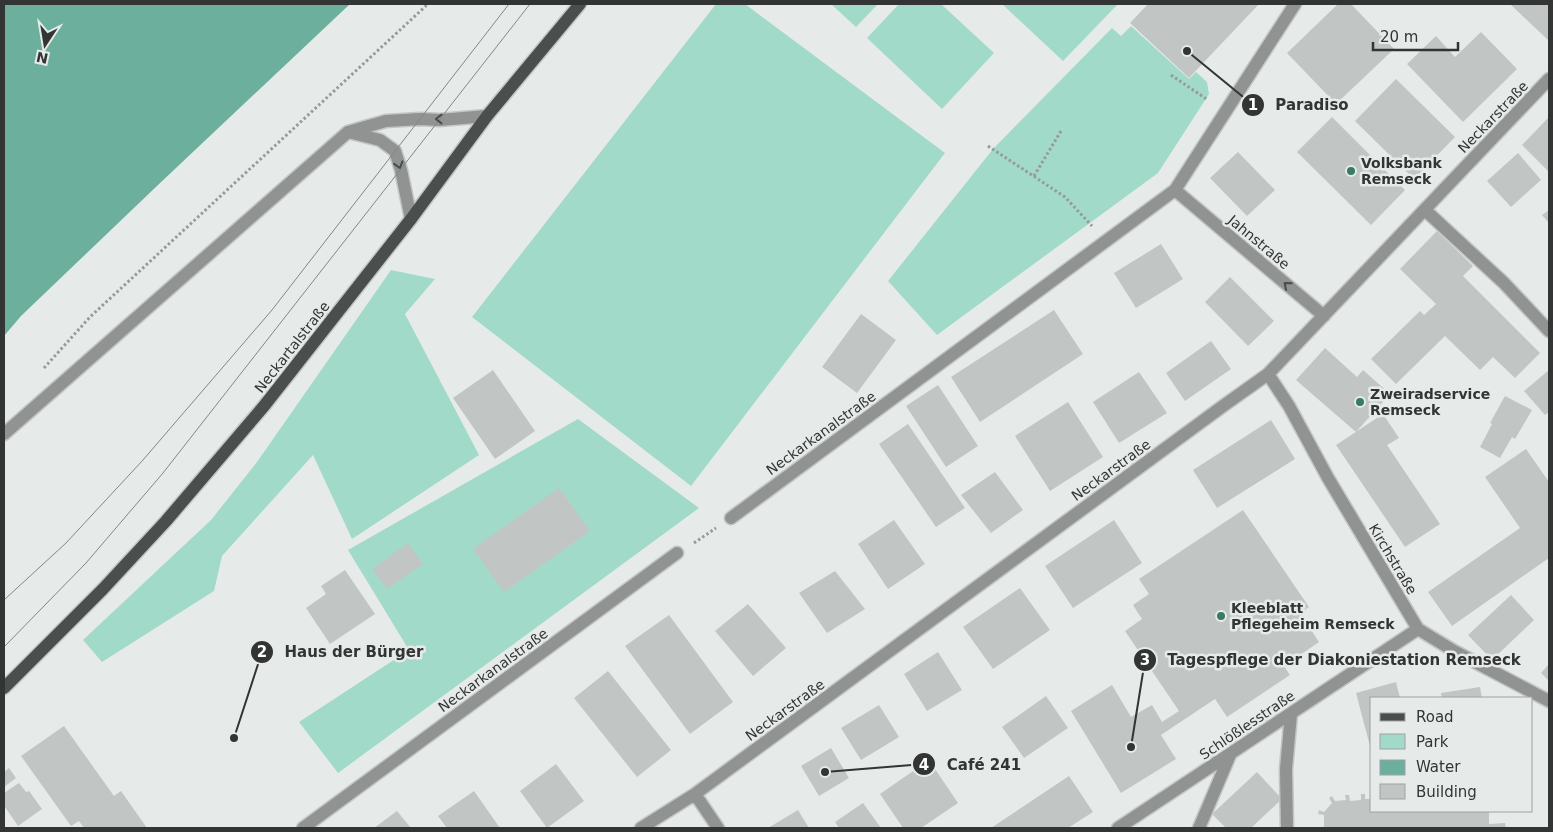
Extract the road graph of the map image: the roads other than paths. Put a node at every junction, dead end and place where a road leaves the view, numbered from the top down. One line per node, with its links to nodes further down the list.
1 (580, 4): 4 (main road, Neckartalstraße)
2 (1295, 4): 6 (street, Neckarkanalstraße)
3 (1549, 80): 7 (street, Neckarstraße)
4 (487, 116): 5 (street, one-way to 5); 8 (main road, Neckartalstraße)
5 (348, 132): 8 (street, one-way to 8); 12 (street)
6 (1175, 190): 9 (street, Jahnstraße, one-way to 6); 13 (street, Neckarkanalstraße)
7 (1425, 210): 9 (street, Neckarstraße); 10 (street)
8 (411, 219): 16 (main road, Neckartalstraße)
9 (1324, 316): 11 (street, Neckarstraße)
10 (1549, 331)
11 (1268, 374): 15 (street, Kirchstraße); 20 (street, Neckarstraße)
12 (4, 434)
13 (731, 518)
14 (677, 554): 21 (street, Neckarkanalstraße)
15 (1418, 629): 17 (street, Kirchstraße); 18 (street, Schlößlesstraße)
16 (4, 688)
17 (1549, 701)
18 (1291, 714): 19 (street, Schlößlesstraße); 26 (street)
19 (1230, 755): 24 (street, Schlößlesstraße); 25 (street)
20 (695, 794): 22 (street, Neckarstraße); 23 (street)
21 (303, 828)
22 (641, 828)
23 (718, 828)
24 (1118, 828)
25 (1199, 828)
26 (1287, 828)

